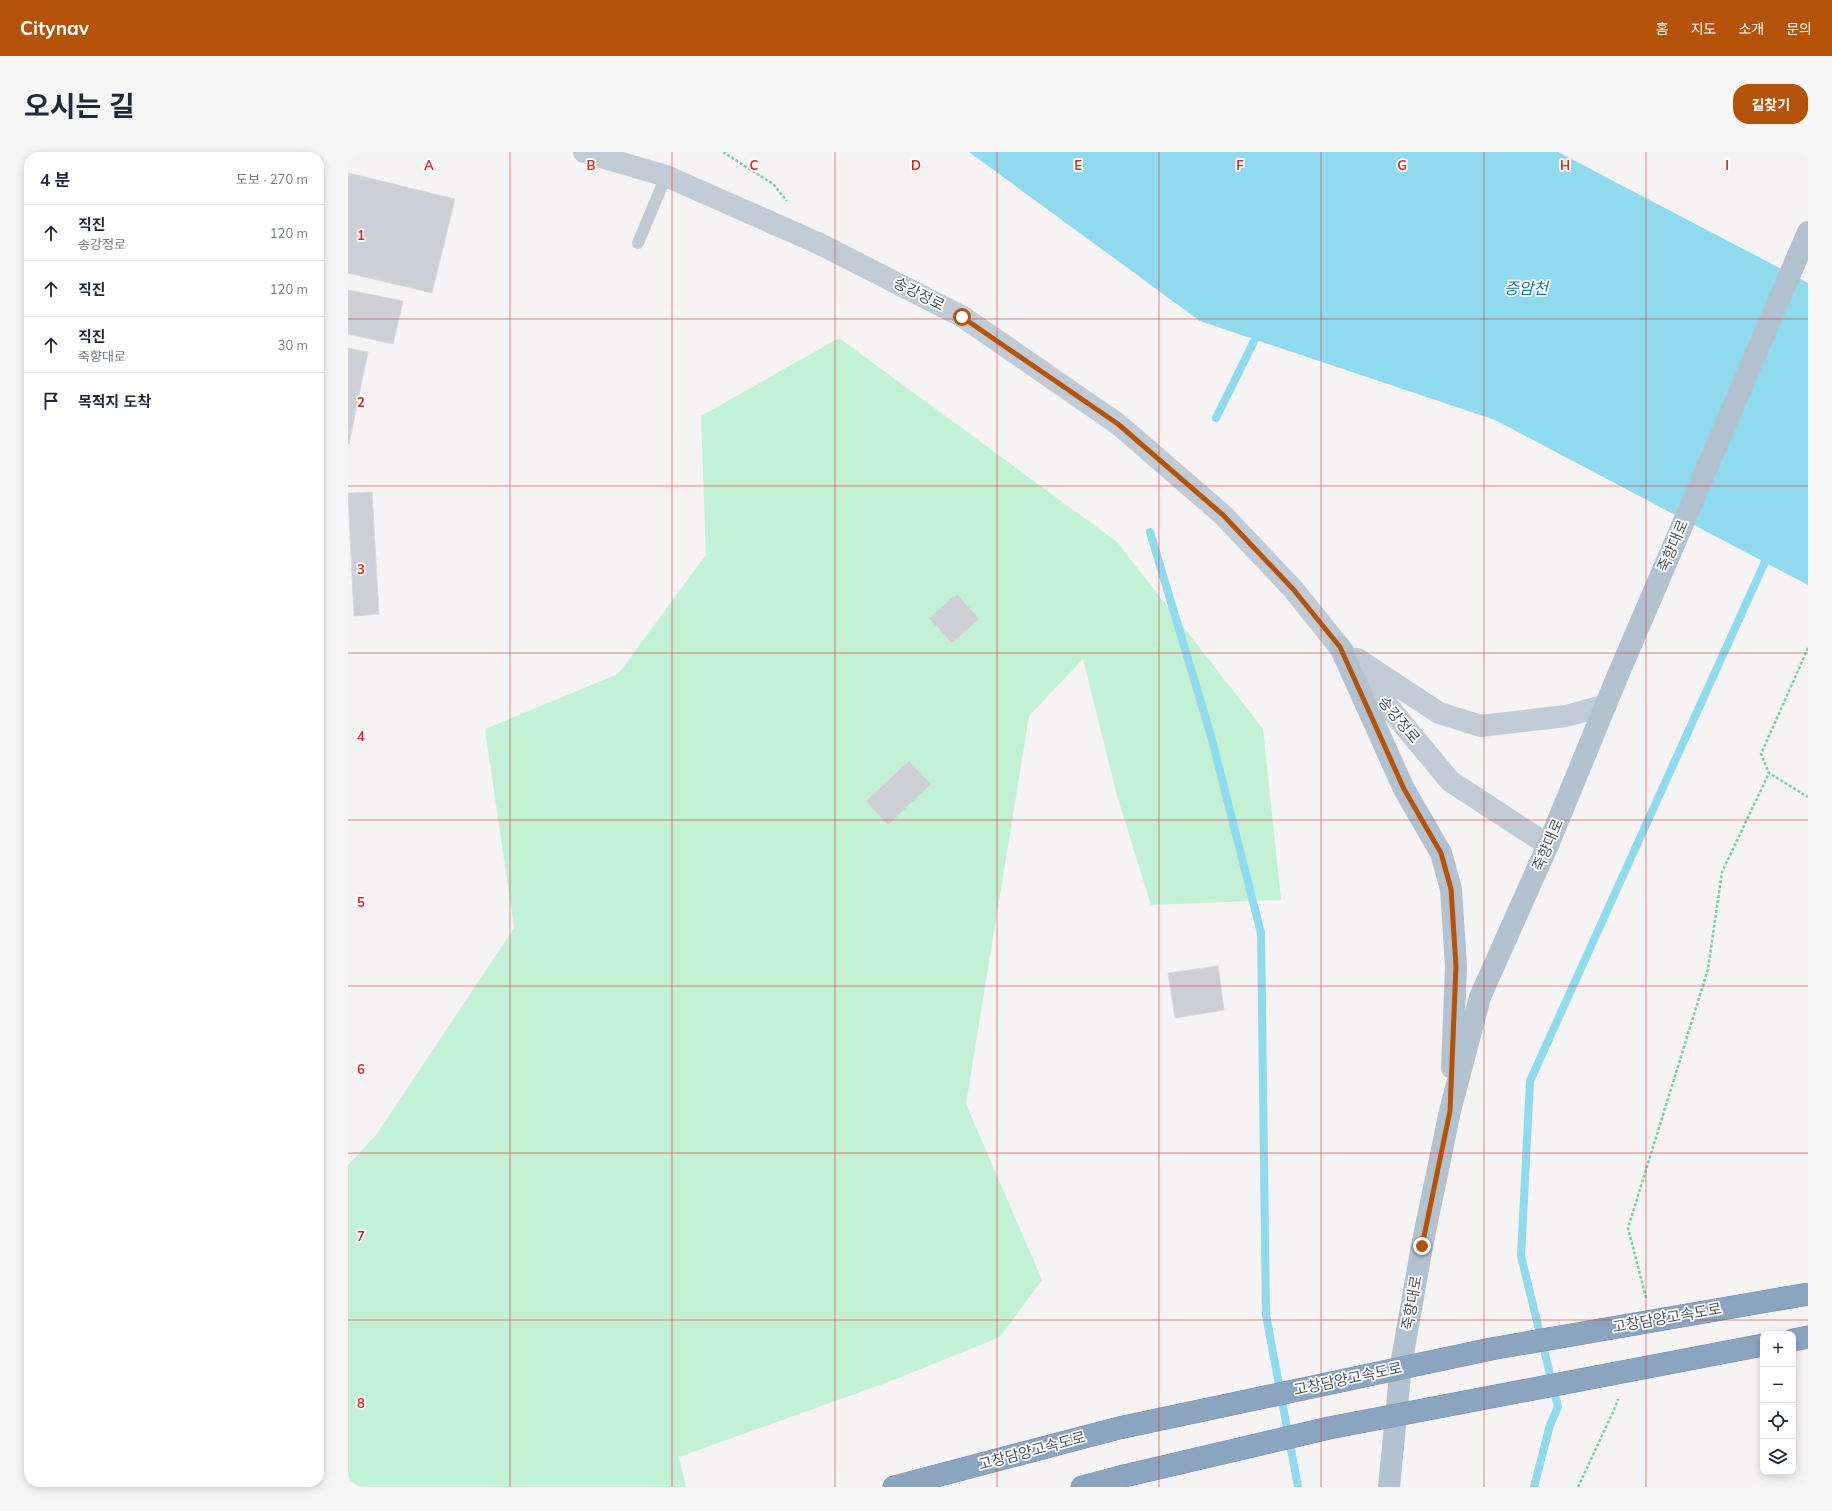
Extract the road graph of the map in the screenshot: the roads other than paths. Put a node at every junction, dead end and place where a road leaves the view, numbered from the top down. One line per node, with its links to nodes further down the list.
1 (584, 152): 2 (main road, 송강정로)
2 (666, 176): 4 (lane); 5 (main road, 송강정로)
3 (1808, 232): 6 (main road, 죽향대로)
4 (638, 243)
5 (1340, 647): 6 (main road); 7 (main road, 송강정로); 8 (main road)
6 (1606, 704): 7 (main road, 죽향대로)
7 (1548, 845): 8 (main road, 죽향대로)
8 (1450, 1111): 15 (main road, 죽향대로)
9 (1808, 1294): 13 (highway, 고창담양고속도로, bridge)
10 (1808, 1337): 11 (highway)
11 (1796, 1339)
12 (1760, 1346): 14 (highway, bridge)
13 (894, 1487)
14 (1082, 1487)
15 (1389, 1487)

